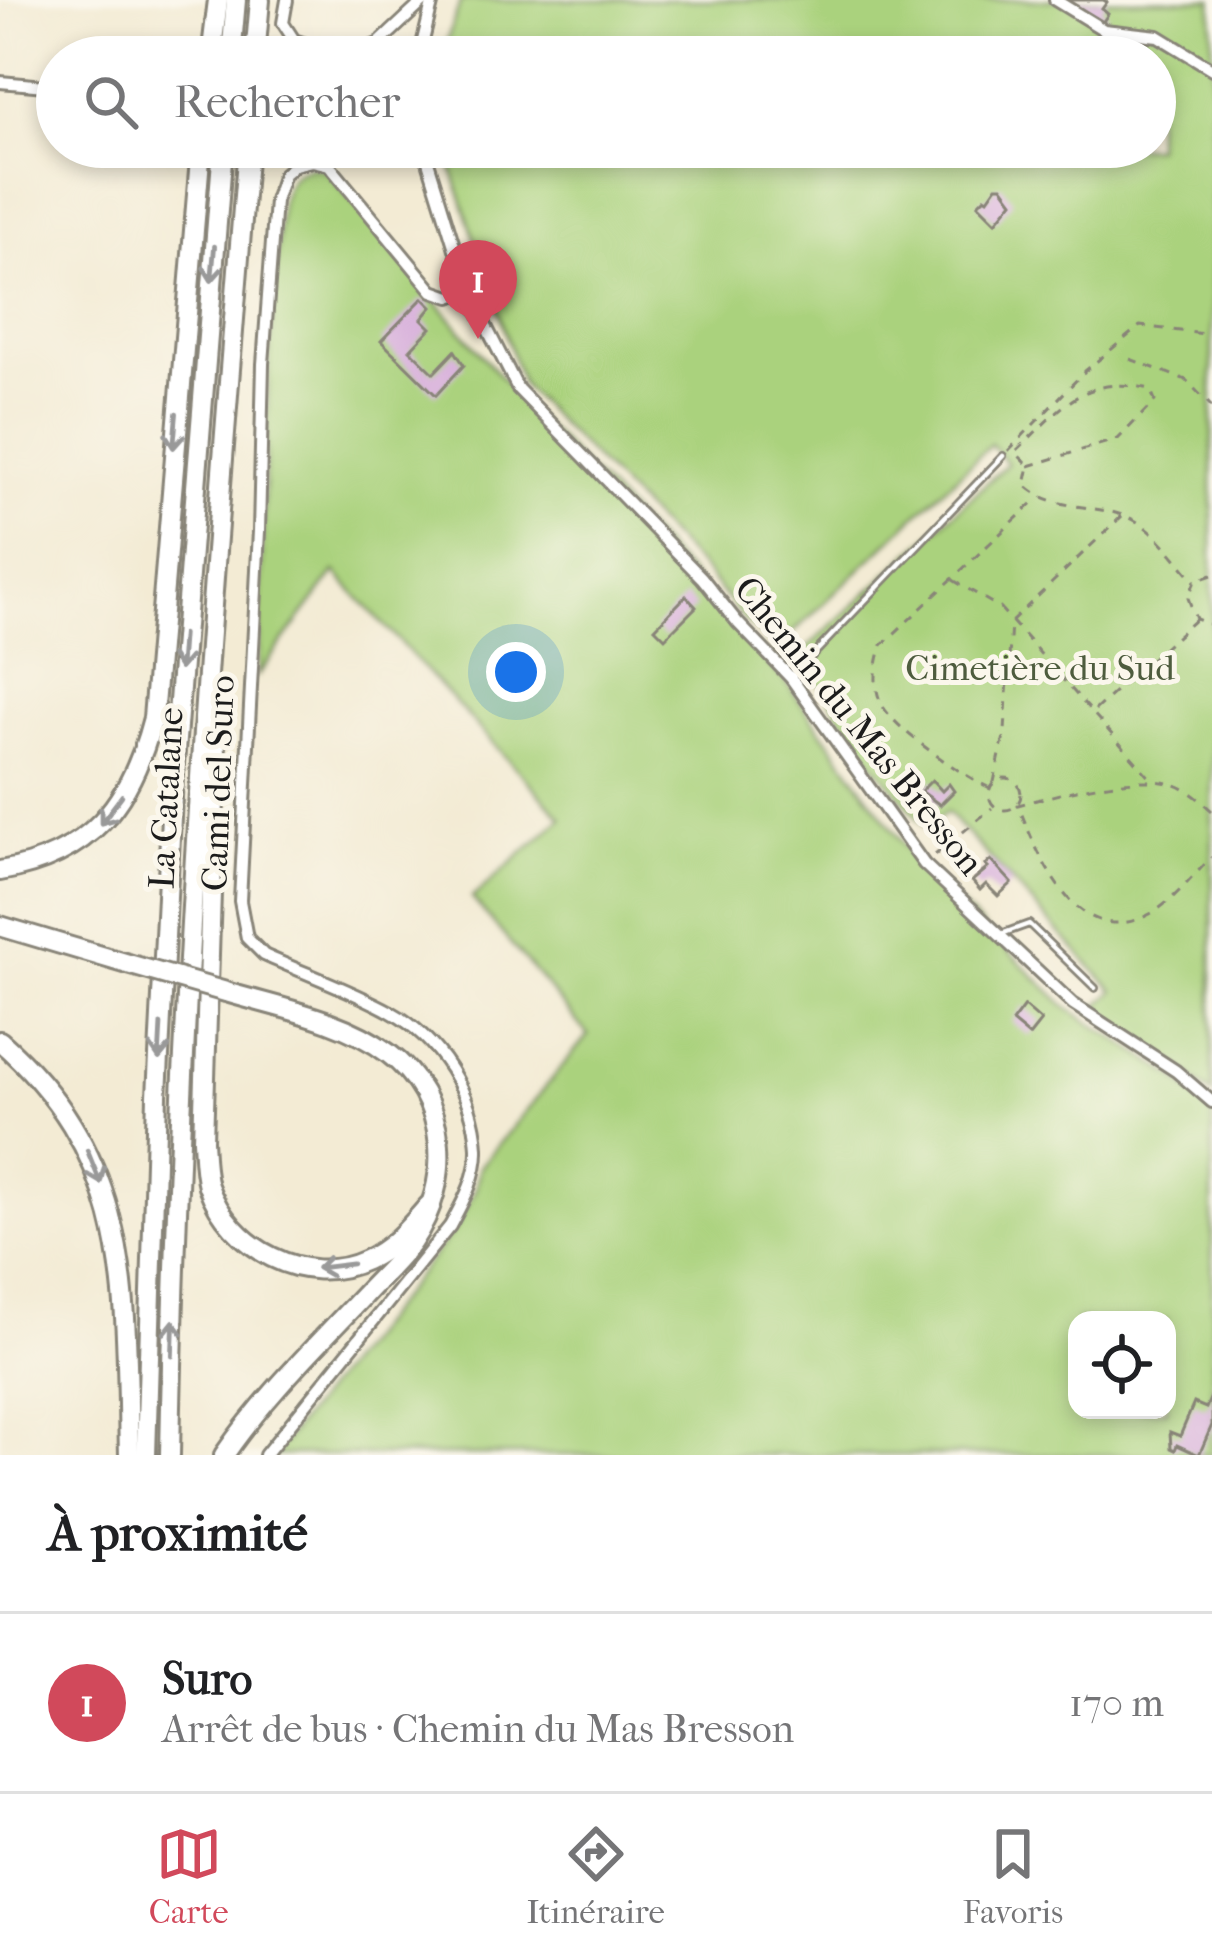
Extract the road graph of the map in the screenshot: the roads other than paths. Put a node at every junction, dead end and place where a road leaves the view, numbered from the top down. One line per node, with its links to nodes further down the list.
1 (218, 0): 7 (highway)
2 (236, 0): 8 (highway)
3 (260, 0): 9 (highway)
4 (286, 0): 10 (street)
5 (429, 0): 11 (street); 12 (street)
6 (1055, 0): 13 (street)
7 (214, 36)
8 (233, 36)
9 (257, 36)
10 (292, 36)
11 (387, 36)
12 (423, 36)
13 (1157, 36)
14 (1176, 47): 15 (street)
15 (1212, 69)
16 (0, 82): 17 (street)
17 (36, 85)
18 (199, 168): 28 (highway, one-way to 28)
19 (221, 168): 36 (highway, La Catalane, one-way to 36)
20 (246, 168): 27 (highway, La Catalane)
21 (291, 168): 39 (street, Cami del Suro)
22 (331, 168): 24 (street, Cami del Suro)
23 (430, 168): 24 (street, Chemin du Mas Bresson)
24 (468, 291): 26 (street, Chemin du Mas Bresson)
25 (1003, 456): 26 (lane)
26 (790, 678): 30 (street, Chemin du Mas Bresson)
27 (204, 692): 34 (highway, one-way to 27); 37 (highway, La Catalane, one-way to 27)
28 (0, 871)
29 (0, 926): 34 (highway, bridge)
30 (999, 935): 31 (lane); 33 (street, Chemin du Mas Bresson)
31 (1095, 988)
32 (0, 1041): 35 (highway, one-way to 35)
33 (1212, 1102)
34 (429, 1205): 38 (highway)
35 (129, 1455)
36 (146, 1455)
37 (170, 1455)
38 (224, 1455)
39 (266, 1455)

